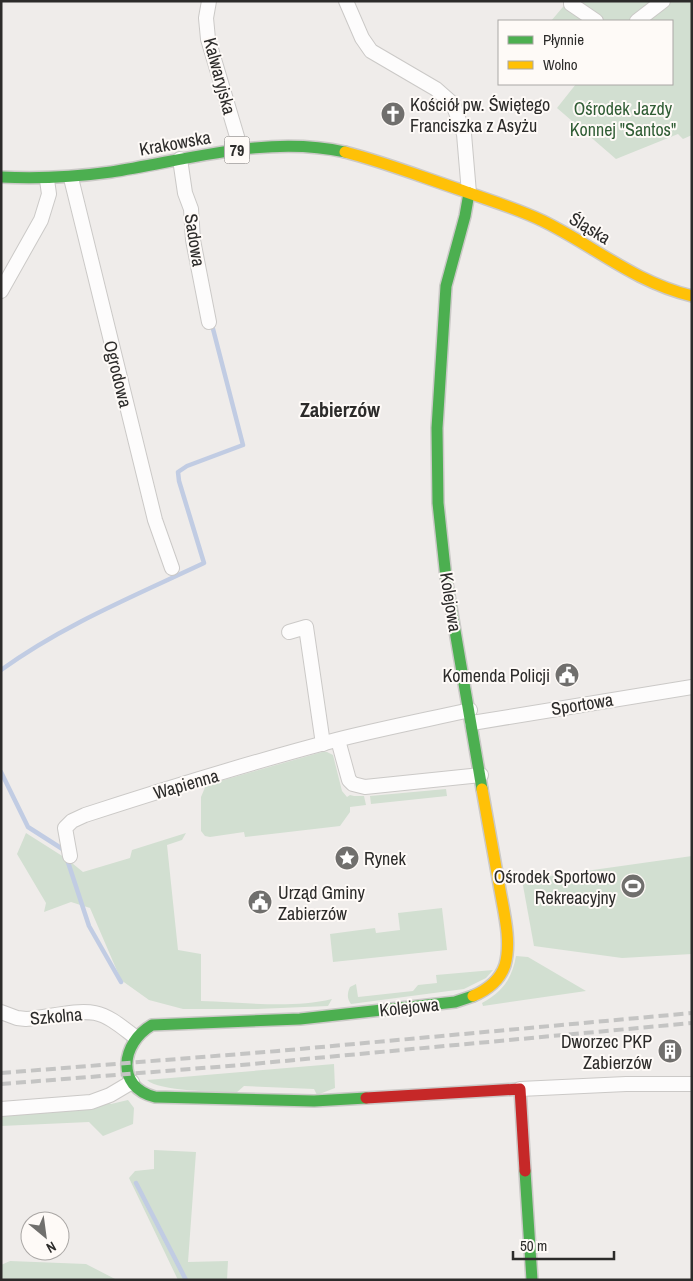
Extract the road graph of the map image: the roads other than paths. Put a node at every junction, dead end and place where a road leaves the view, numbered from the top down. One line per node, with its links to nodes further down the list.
1 (209, 1): 7 (street, Kalwaryjska)
2 (571, 1): 5 (street)
3 (663, 1): 6 (street)
4 (349, 3): 12 (street)
5 (595, 20)
6 (638, 20)
7 (241, 150): 8 (street, Krakowska / 79); 12 (street, Krakowska / 79)
8 (180, 159): 10 (street, Krakowska / 79); 15 (street, Sadowa)
9 (1, 177): 11 (street, Krakowska / 79)
10 (71, 178): 11 (street, Krakowska / 79); 16 (street, Ogrodowa)
11 (48, 180): 13 (street)
12 (468, 193): 14 (street, Śląska / 79); 19 (street, Kolejowa)
13 (1, 291)
14 (692, 296)
15 (209, 322)
16 (172, 568)
17 (290, 632): 21 (street)
18 (692, 687): 19 (street, Sportowa)
19 (471, 716): 20 (street, Wapienna); 22 (street, Kolejowa)
20 (338, 740): 21 (street, Wapienna); 22 (street)
21 (323, 744): 23 (street, Wapienna)
22 (481, 775): 25 (street, Kolejowa)
23 (70, 856)
24 (1, 1012): 25 (street, Szkolna)
25 (135, 1037): 26 (street)
26 (132, 1082): 28 (street); 29 (street)
27 (692, 1084): 28 (street)
28 (520, 1089): 30 (street)
29 (1, 1109)
30 (532, 1280)

